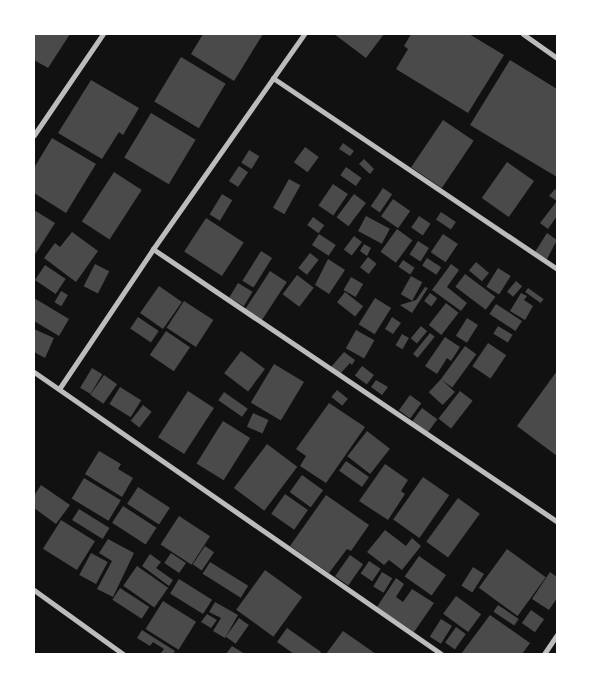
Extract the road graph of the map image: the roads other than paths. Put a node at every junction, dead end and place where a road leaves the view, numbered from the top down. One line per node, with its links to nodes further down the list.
1 (103, 34): 6 (street)
2 (304, 34): 5 (street)
3 (523, 34): 4 (street)
4 (557, 58)
5 (273, 78): 7 (street); 8 (street)
6 (34, 135)
7 (153, 249): 10 (street); 11 (street)
8 (557, 269)
9 (34, 372): 10 (street)
10 (59, 389): 15 (street)
11 (557, 521)
12 (34, 590): 14 (street)
13 (557, 635): 16 (street)
14 (123, 654)
15 (441, 654)
16 (544, 654)

